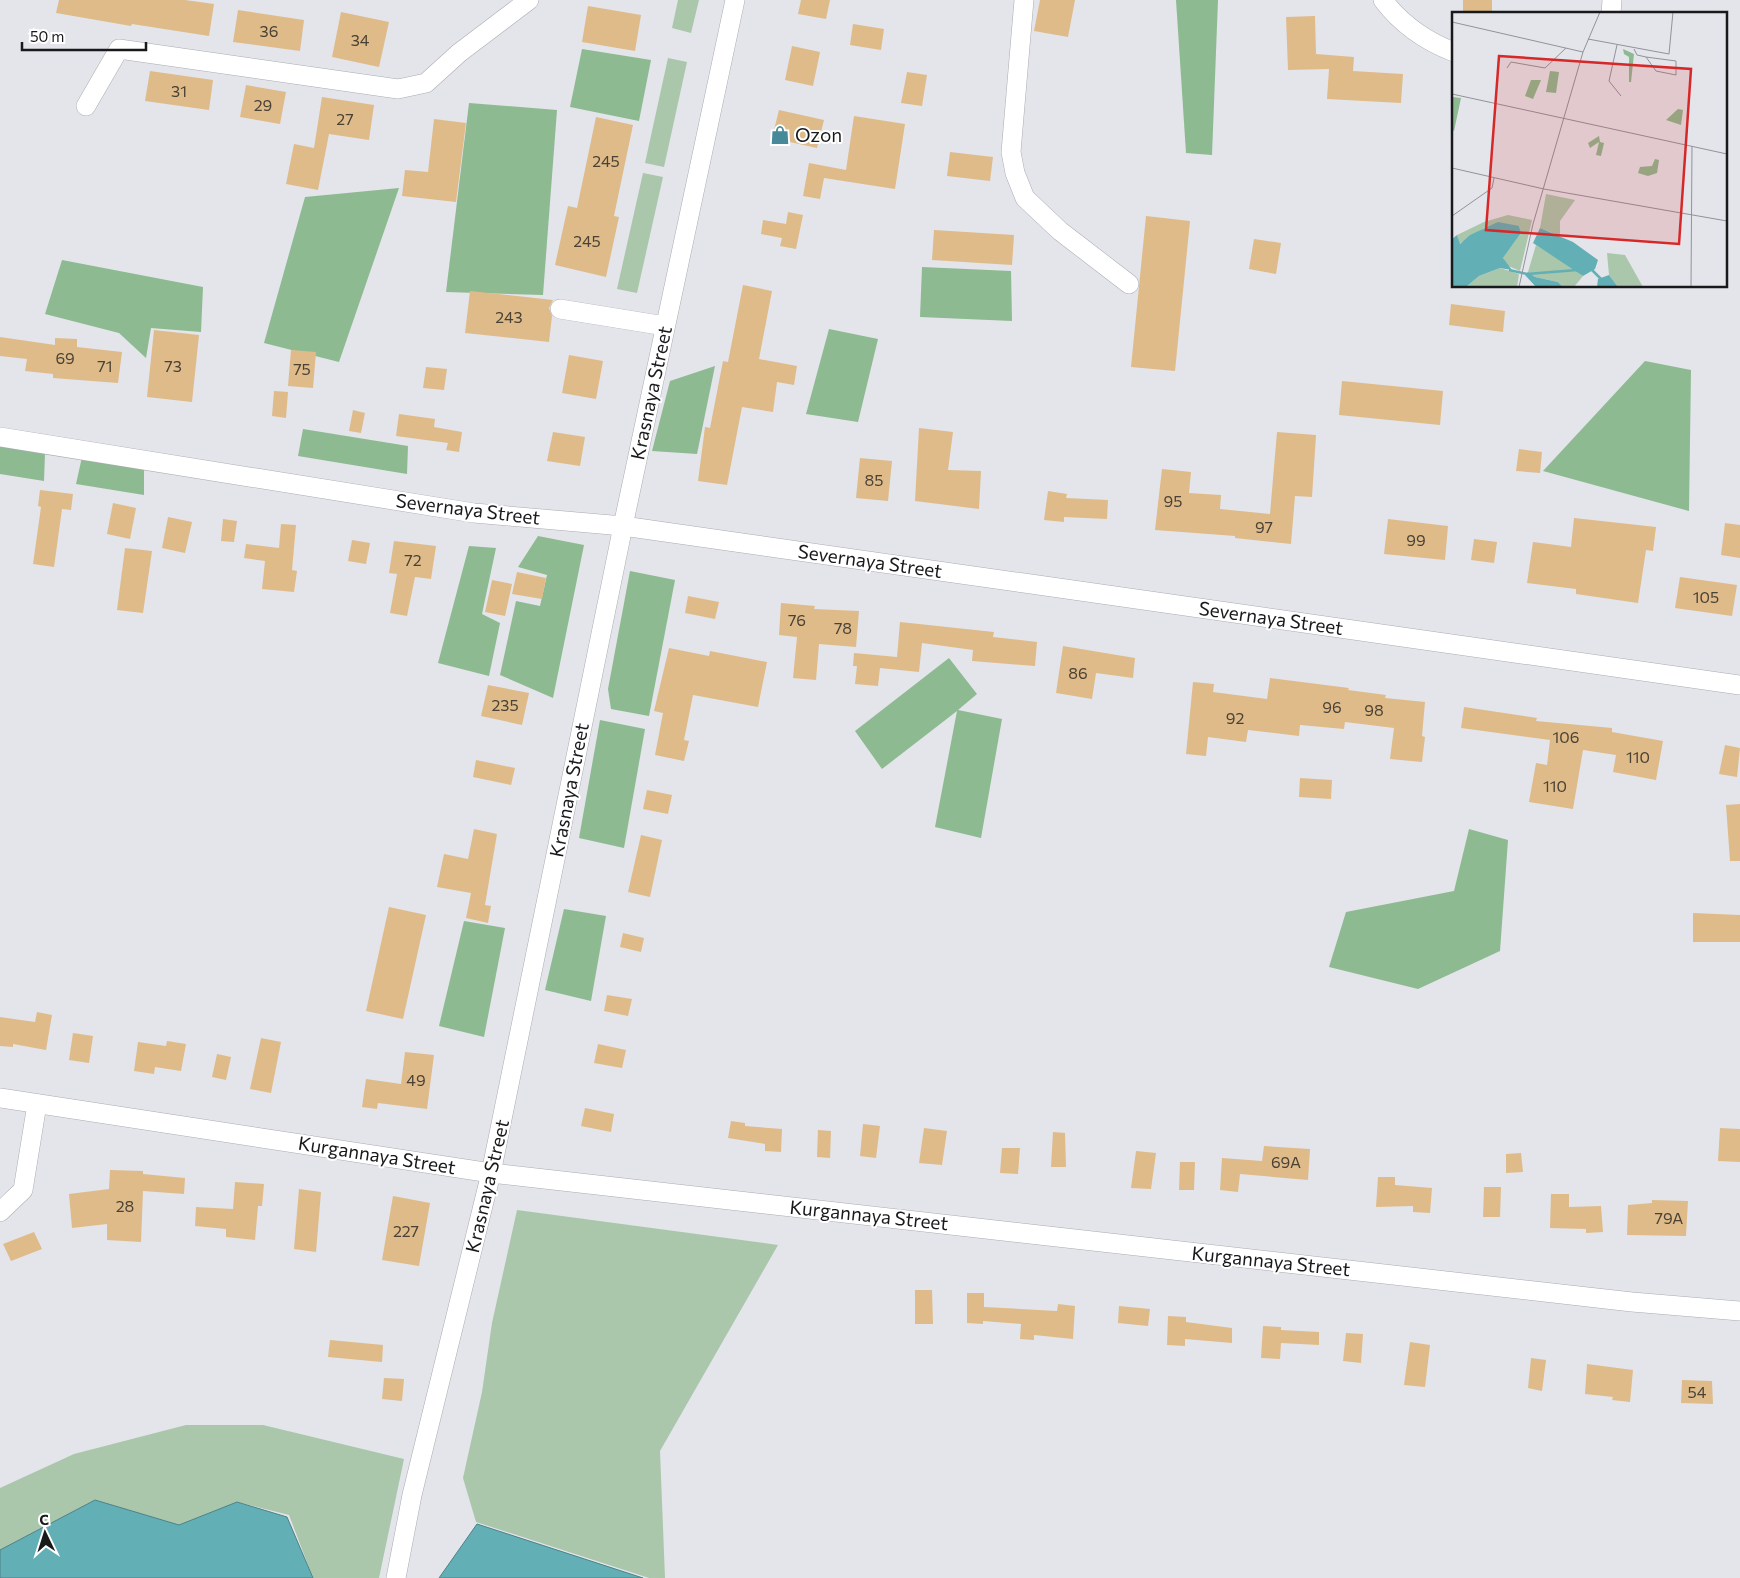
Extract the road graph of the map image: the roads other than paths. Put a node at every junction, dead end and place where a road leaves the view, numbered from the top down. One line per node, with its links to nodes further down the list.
1 (529, 0): 6 (street)
2 (735, 0): 9 (street, Krasnaya Street)
3 (1024, 0): 7 (street)
4 (1383, 0): 5 (street)
5 (1452, 51)
6 (86, 106)
7 (1129, 284)
8 (560, 309): 9 (street)
9 (666, 326): 11 (street, Krasnaya Street)
10 (0, 437): 11 (street, Severnaya Street)
11 (623, 526): 12 (street, Severnaya Street); 15 (street, Krasnaya Street)
12 (1740, 685)
13 (0, 1098): 14 (street, Kurgannaya Street)
14 (37, 1104): 15 (street, Kurgannaya Street); 16 (street)
15 (491, 1173): 17 (street, Kurgannaya Street); 18 (street, Krasnaya Street)
16 (0, 1212)
17 (1740, 1311)
18 (396, 1578)

